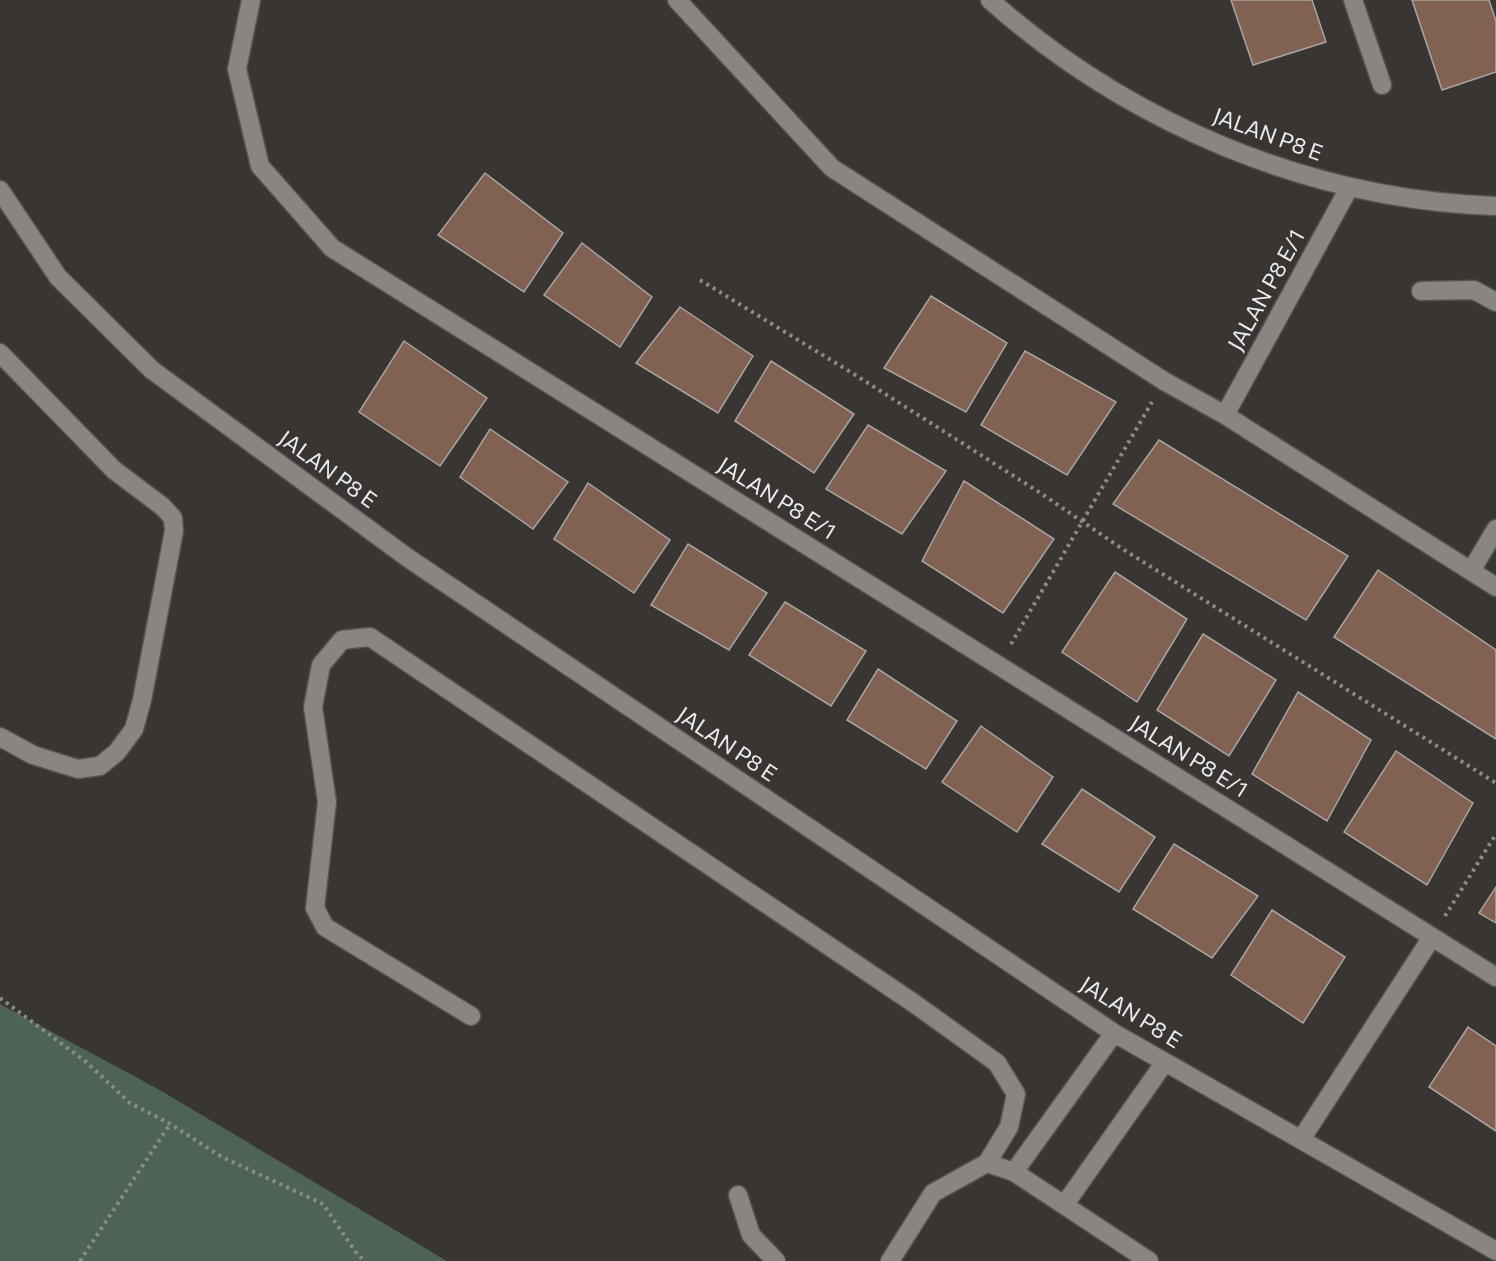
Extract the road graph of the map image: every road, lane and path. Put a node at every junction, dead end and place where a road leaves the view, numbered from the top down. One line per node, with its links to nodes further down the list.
1 (251, 0): 19 (street, JALAN P8 E/1)
2 (677, 0): 13 (street)
3 (990, 0): 6 (street, JALAN P8 E)
4 (1353, 0): 5 (street)
5 (1382, 85)
6 (1349, 188): 8 (street, JALAN P8 E); 14 (street, JALAN P8 E/1)
7 (0, 190): 27 (street, JALAN P8 E)
8 (1496, 206)
9 (700, 280): 15 (path)
10 (1422, 291): 11 (street)
11 (1496, 302)
12 (0, 353): 20 (street)
13 (1164, 381): 14 (street); 15 (path)
14 (1225, 415): 17 (street)
15 (1083, 521): 19 (path); 21 (path)
16 (1496, 529): 17 (street)
17 (1471, 571): 18 (street)
18 (1496, 587)
19 (999, 666): 23 (street, JALAN P8 E/1)
20 (0, 737)
21 (1496, 783)
22 (1496, 834): 23 (path)
23 (1432, 937): 24 (street, JALAN P8 E/1); 30 (street)
24 (1496, 977)
25 (0, 998): 29 (path)
26 (471, 1016): 31 (street)
27 (1114, 1033): 28 (street, JALAN P8 E); 32 (street)
28 (1165, 1062): 30 (street, JALAN P8 E); 34 (street)
29 (171, 1124): 36 (path); 37 (path)
30 (1302, 1138): 35 (street, JALAN P8 E)
31 (987, 1163): 32 (street); 39 (street)
32 (1014, 1172): 34 (street)
33 (738, 1195): 38 (street)
34 (1065, 1204): 40 (street)
35 (1496, 1251)
36 (80, 1261)
37 (365, 1261)
38 (776, 1261)
39 (890, 1261)
40 (1149, 1261)

